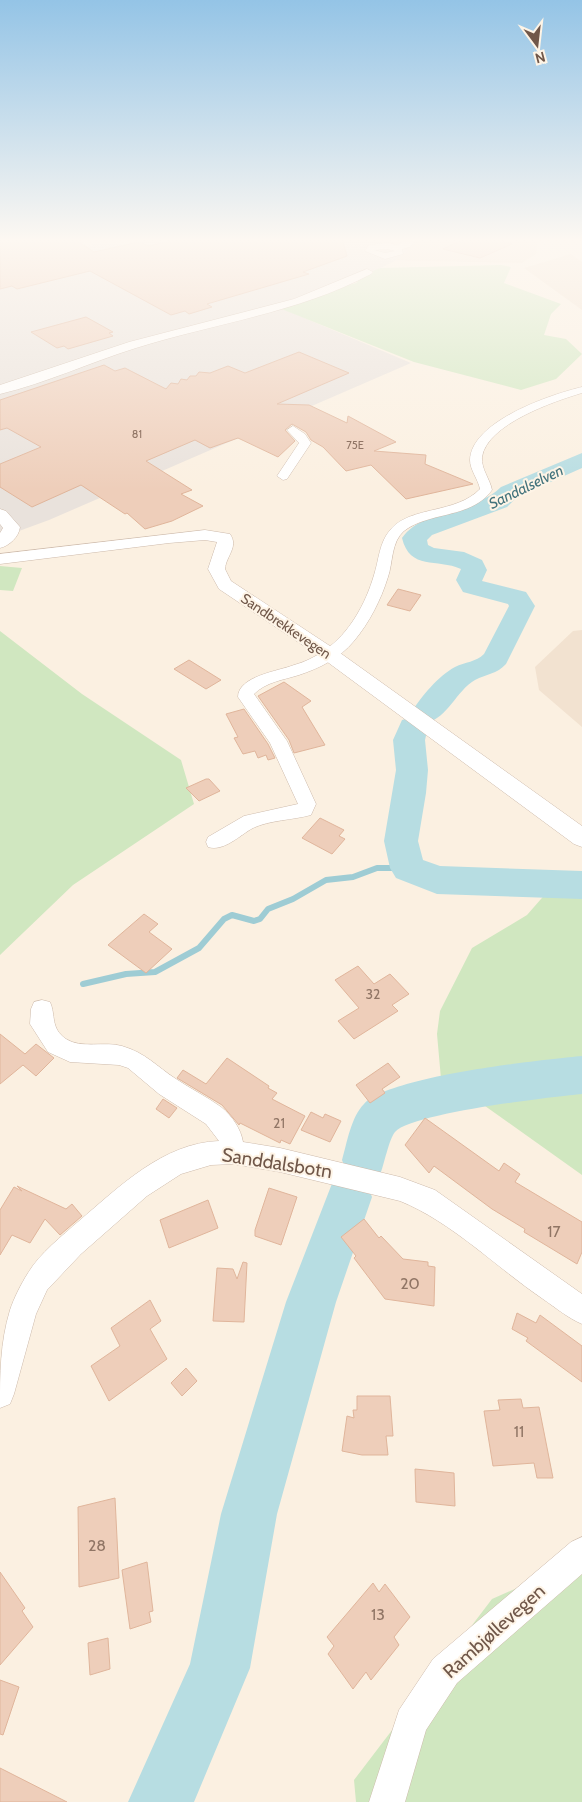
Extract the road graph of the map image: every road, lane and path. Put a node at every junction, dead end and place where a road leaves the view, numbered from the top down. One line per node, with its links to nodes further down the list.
1 (219, 322): 2 (street)
2 (0, 390)
3 (582, 390): 9 (street)
4 (292, 430): 5 (street)
5 (283, 476)
6 (0, 514): 7 (street)
7 (0, 543)
8 (0, 559): 9 (street, Sandbrekkevegen)
9 (329, 654): 10 (street, Sandbrekkevegen); 11 (street)
10 (579, 832)
11 (215, 842)
12 (42, 1009): 13 (street)
13 (233, 1152): 14 (street, Sanddalsbotn); 15 (street, Sanddalsbotn)
14 (582, 1310)
15 (0, 1394)
16 (582, 1553): 17 (street, Rambjøllevegen)
17 (387, 1802)

